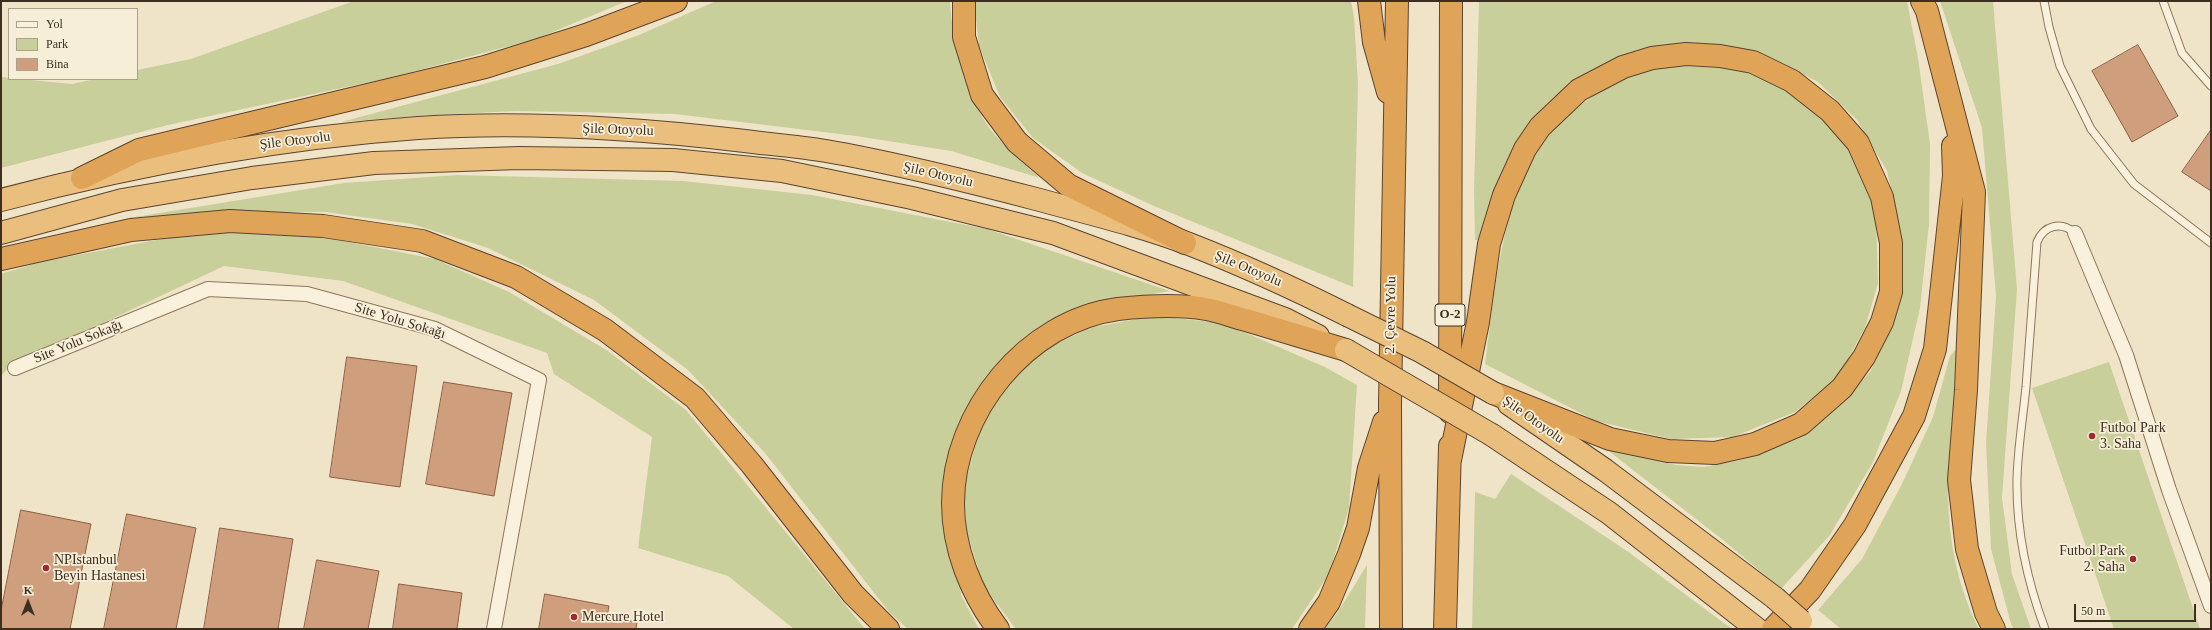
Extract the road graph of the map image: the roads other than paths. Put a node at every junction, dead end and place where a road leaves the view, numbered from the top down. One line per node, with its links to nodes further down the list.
1 (676, 1): 12 (highway)
2 (964, 1): 16 (highway)
3 (1369, 1): 11 (highway)
4 (1397, 1): 11 (highway, 2. Çevre Yolu)
5 (1452, 1): 23 (highway, O-2)
6 (1922, 1): 10 (highway)
7 (2044, 1): 17 (lane)
8 (2163, 1): 9 (lane)
9 (2211, 86)
10 (1950, 97): 33 (highway); 34 (highway)
11 (1394, 116): 22 (highway, 2. Çevre Yolu)
12 (82, 178): 13 (highway, Şile Otoyolu); 16 (highway, Şile Otoyolu)
13 (1, 200)
14 (1, 233): 19 (highway, Şile Otoyolu)
15 (2075, 233): 24 (street); 35 (lane)
16 (1185, 243): 21 (highway, Şile Otoyolu, bridge)
17 (2211, 243)
18 (1, 259): 28 (highway)
19 (1346, 350): 26 (highway, Şile Otoyolu, bridge); 29 (highway)
20 (15, 368): 27 (street, Site Yolu Sokağı)
21 (1493, 393): 23 (highway); 25 (highway, Şile Otoyolu, bridge)
22 (1390, 404): 30 (highway); 31 (highway, 2. Çevre Yolu)
23 (1450, 460): 32 (highway, O-2)
24 (2211, 606)
25 (1806, 625)
26 (1753, 626)
27 (494, 629)
28 (888, 629)
29 (998, 629)
30 (1310, 629)
31 (1391, 629)
32 (1445, 629)
33 (1773, 629)
34 (1994, 629)
35 (2045, 629)

